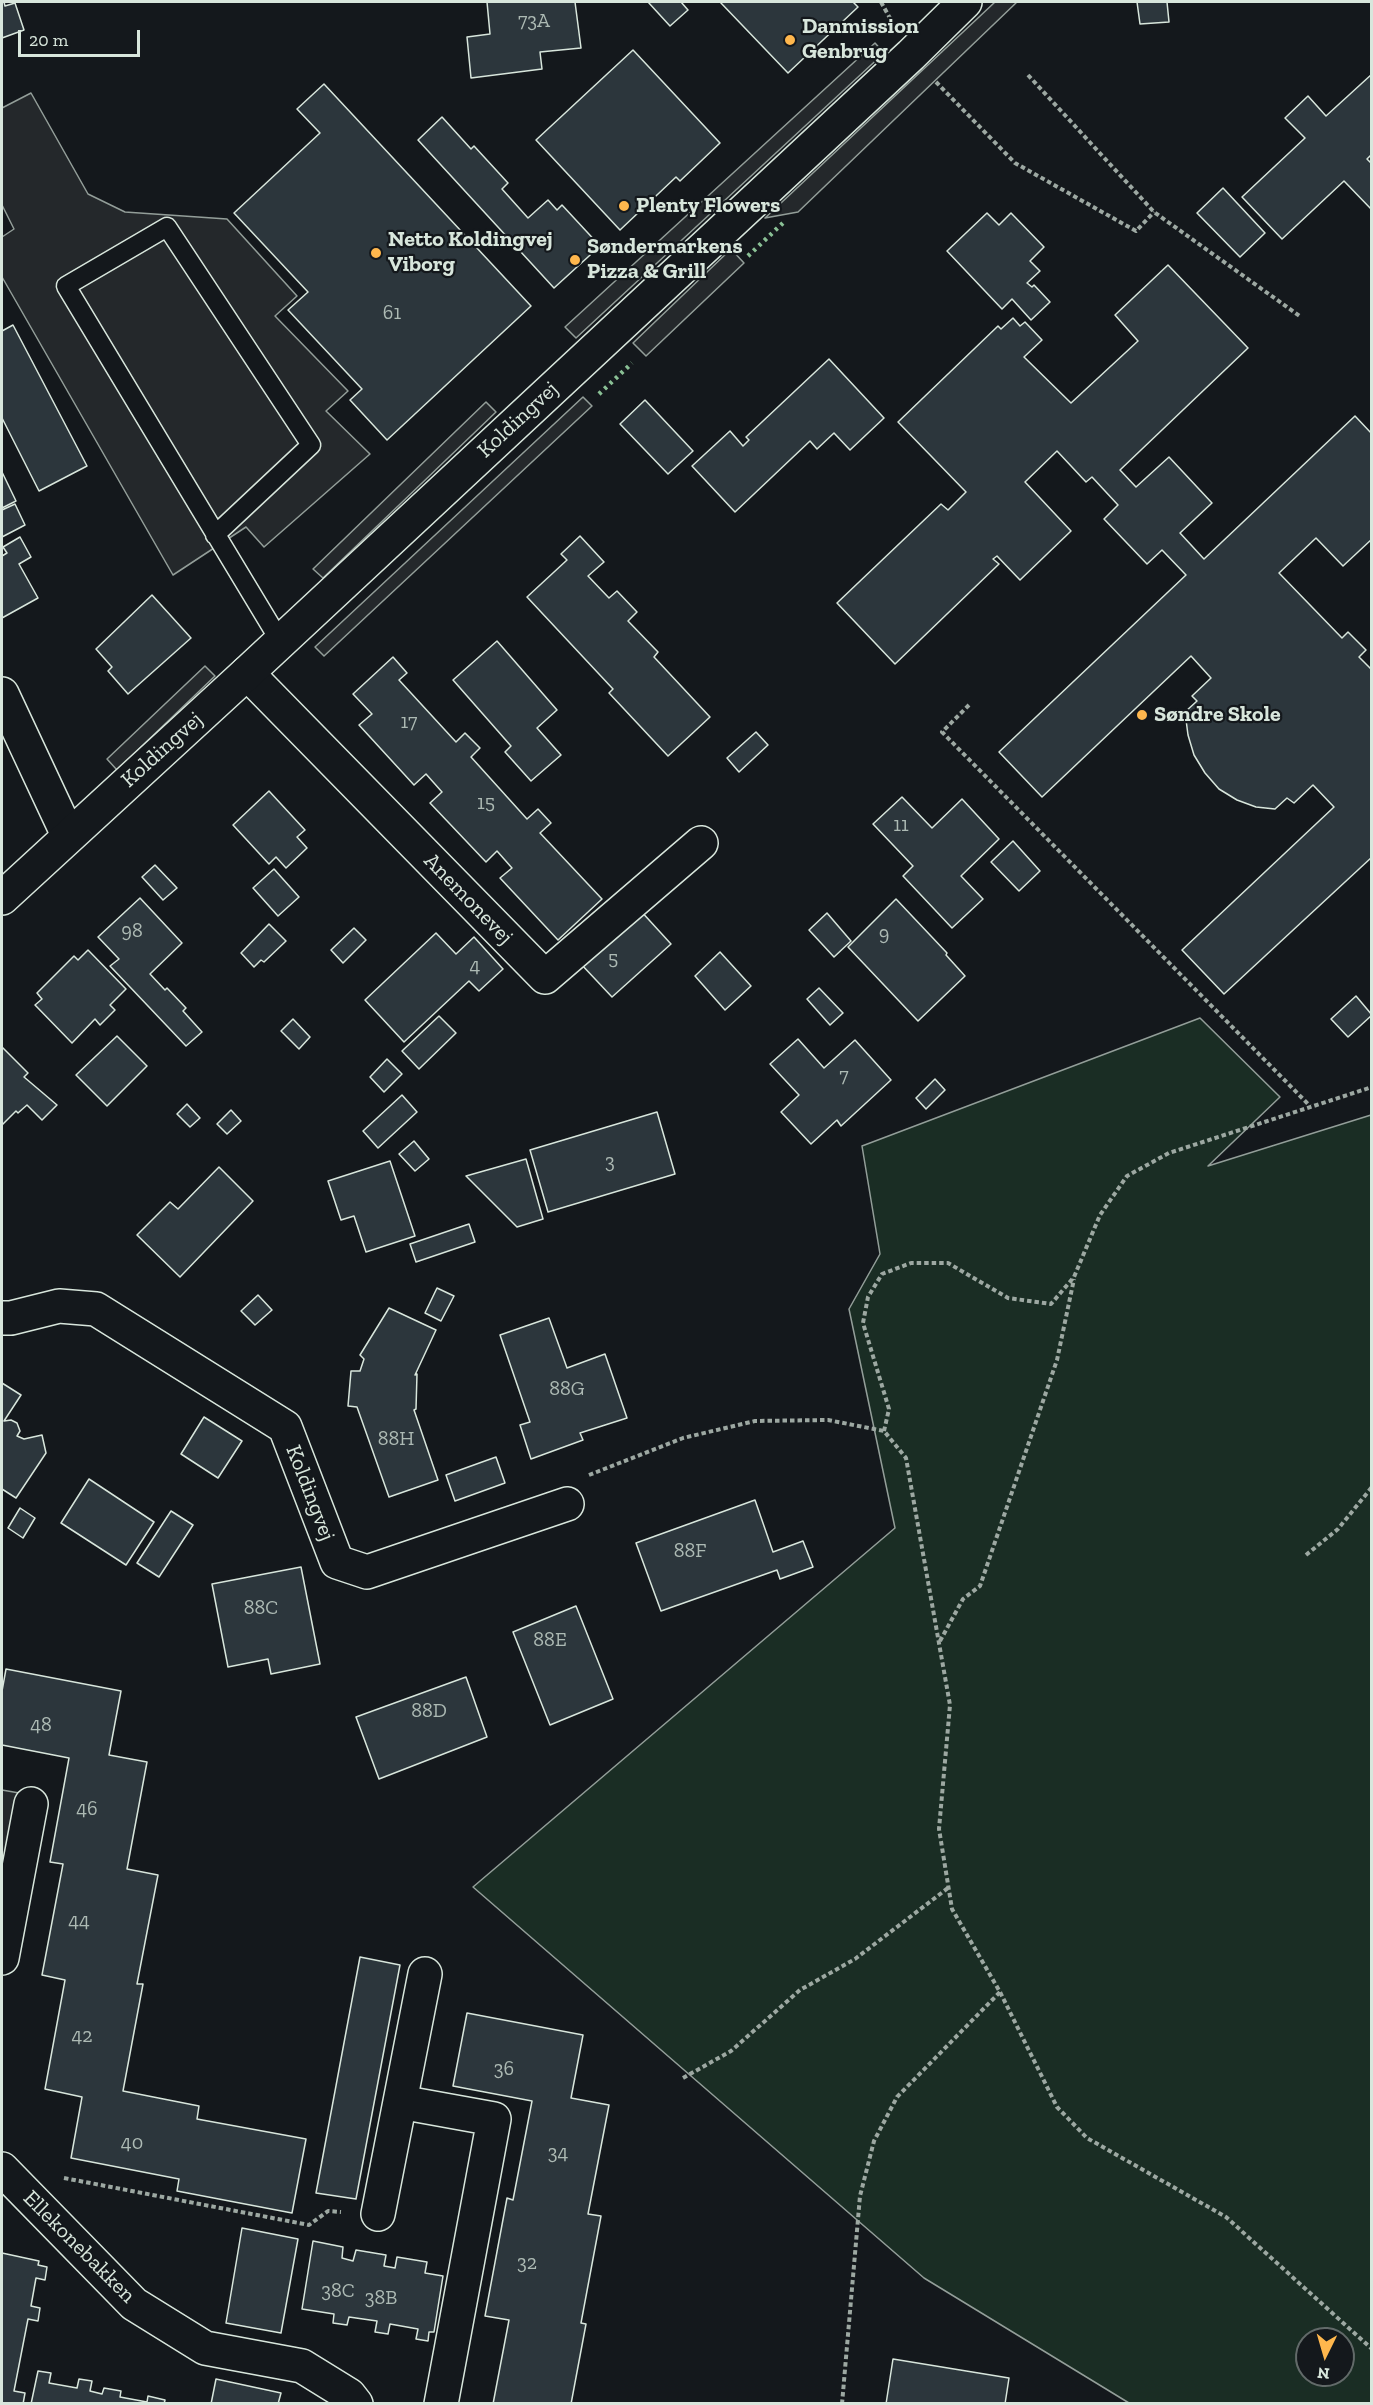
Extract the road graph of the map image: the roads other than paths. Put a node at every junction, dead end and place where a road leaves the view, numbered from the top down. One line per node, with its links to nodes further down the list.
1 (965, 2): 3 (street, Koldingvej)
2 (215, 535): 2 (lane); 3 (lane)
3 (280, 641): 4 (street, Koldingvej)
4 (247, 673): 6 (street, Koldingvej); 7 (street, Anemonevej)
5 (2, 694): 6 (street)
6 (69, 835): 8 (street, Koldingvej)
7 (701, 843)
8 (2, 898)
9 (2, 1318): 10 (street, Koldingvej)
10 (567, 1504)
11 (31, 1804): 12 (street)
12 (2, 1958)
13 (425, 1974): 14 (street)
14 (400, 2102): 16 (street); 18 (street)
15 (2, 2169): 17 (street, Ellekonebakken)
16 (378, 2214)
17 (356, 2403)
18 (441, 2403)

